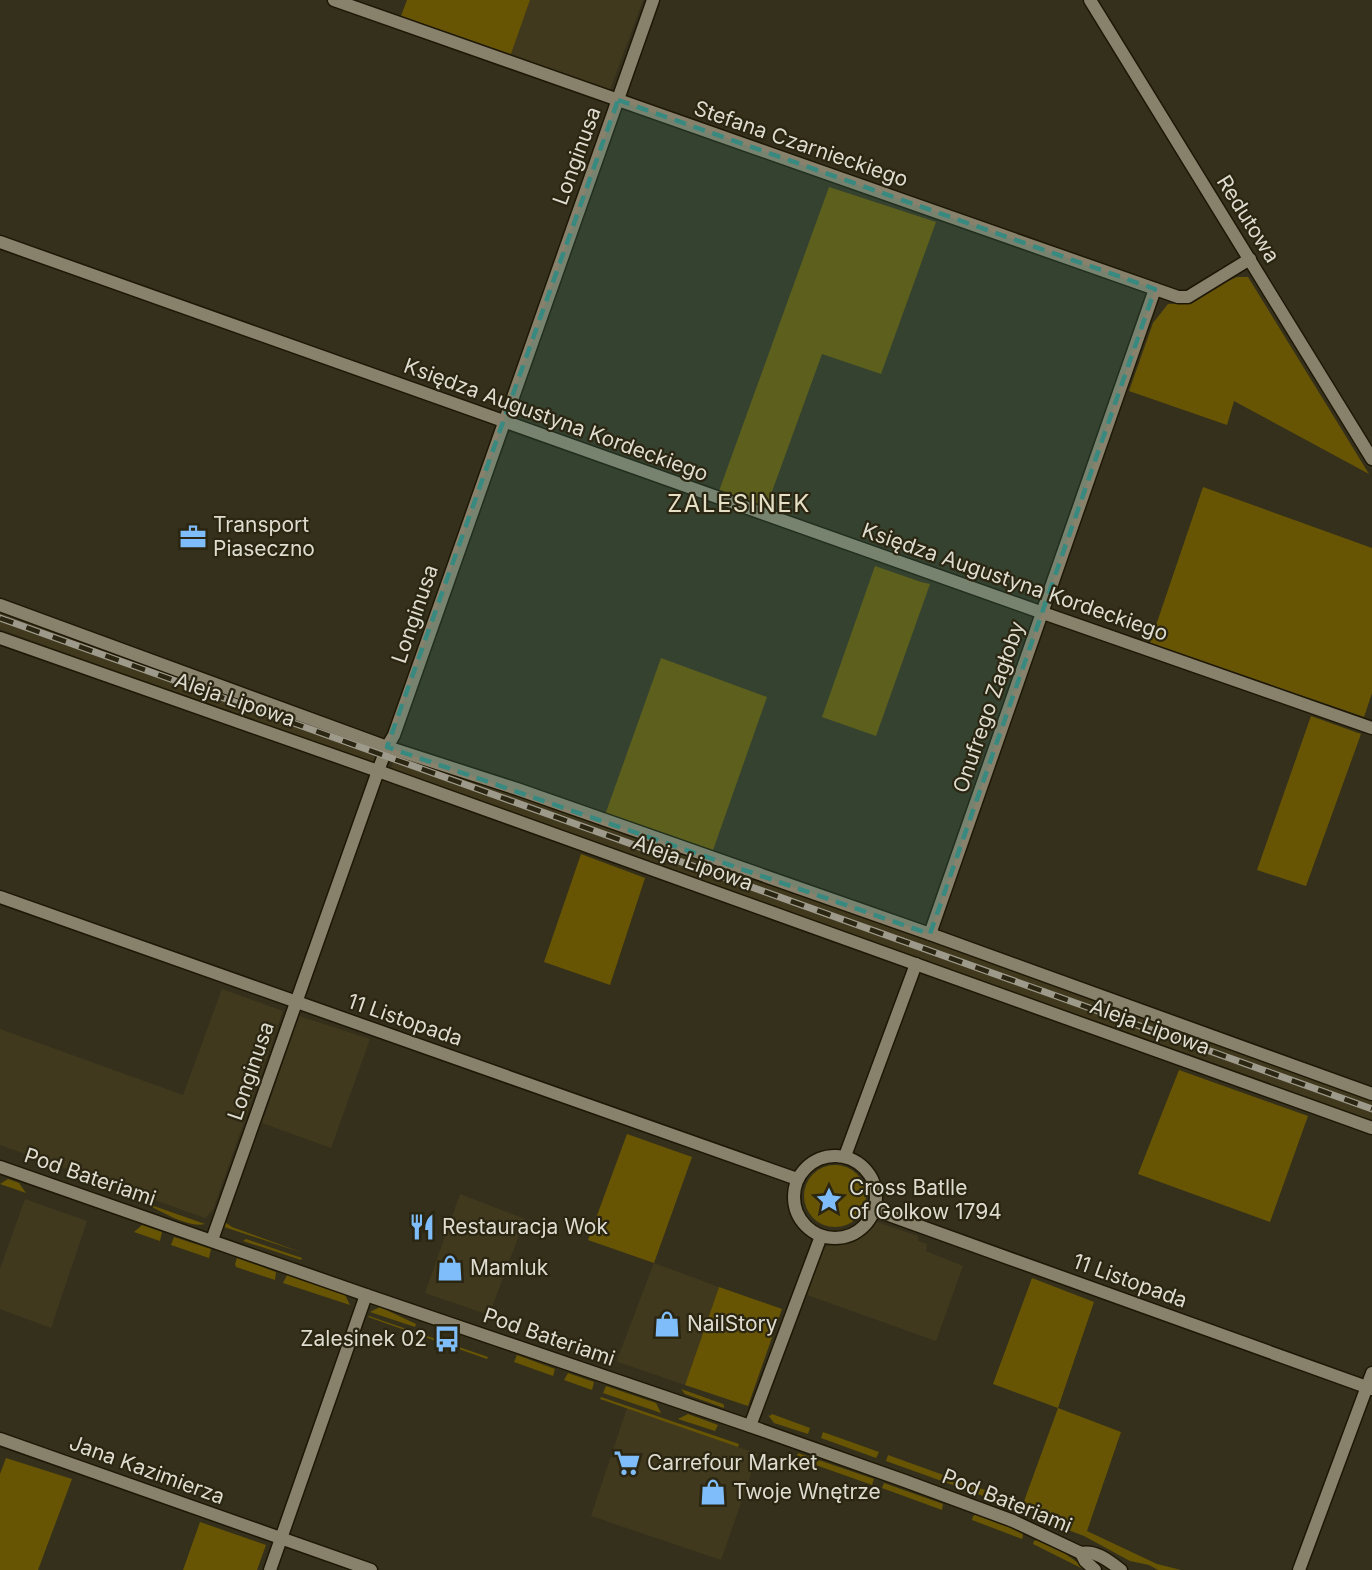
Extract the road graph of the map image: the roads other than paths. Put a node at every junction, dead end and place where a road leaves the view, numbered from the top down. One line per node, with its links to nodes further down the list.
1 (334, 0): 4 (street, Stefana Czarnieckiego)
2 (653, 0): 4 (street, Longinusa)
3 (1090, 0): 6 (street, Redutowa)
4 (618, 100): 7 (street, Stefana Czarnieckiego); 8 (street, Longinusa)
5 (0, 242): 8 (street, Księdza Augustyna Kordeckiego)
6 (1250, 259): 7 (street, Stefana Czarnieckiego); 9 (street, Redutowa)
7 (1155, 289): 11 (street, Onufrego Zagłoby)
8 (503, 422): 11 (street, Księdza Augustyna Kordeckiego); 14 (street, Longinusa)
9 (1372, 459)
10 (0, 605): 14 (street, Aleja Lipowa)
11 (1042, 613): 13 (street, Księdza Augustyna Kordeckiego); 17 (street, Onufrego Zagłoby)
12 (0, 638): 15 (street, Aleja Lipowa)
13 (1372, 728)
14 (387, 747): 15 (street, Longinusa); 17 (street, Aleja Lipowa)
15 (378, 771): 18 (street, Aleja Lipowa); 19 (street, Longinusa)
16 (0, 897): 19 (street, 11 Listopada)
17 (930, 934): 20 (street, Aleja Lipowa)
18 (916, 964): 21 (street, Aleja Lipowa); 22 (street)
19 (296, 1002): 24 (street, 11 Listopada); 27 (street, Longinusa)
20 (1372, 1094)
21 (1372, 1128)
22 (845, 1156): 24 (street); 25 (street)
23 (0, 1167): 27 (street, Pod Bateriami)
24 (797, 1179): 26 (street)
25 (875, 1210): 26 (street); 30 (street, 11 Listopada)
26 (821, 1236): 31 (street)
27 (212, 1240): 28 (street, Pod Bateriami)
28 (366, 1295): 31 (street, Pod Bateriami); 33 (street)
29 (1372, 1373): 30 (street)
30 (1370, 1388): 39 (street)
31 (750, 1426): 34 (street, Pod Bateriami)
32 (0, 1439): 33 (street, Jana Kazimierza)
33 (281, 1538): 35 (street); 36 (street, Jana Kazimierza)
34 (1081, 1553): 37 (street, Pod Bateriami); 38 (street, Pod Bateriami)
35 (270, 1570)
36 (370, 1570)
37 (1095, 1570)
38 (1121, 1570)
39 (1299, 1570)

